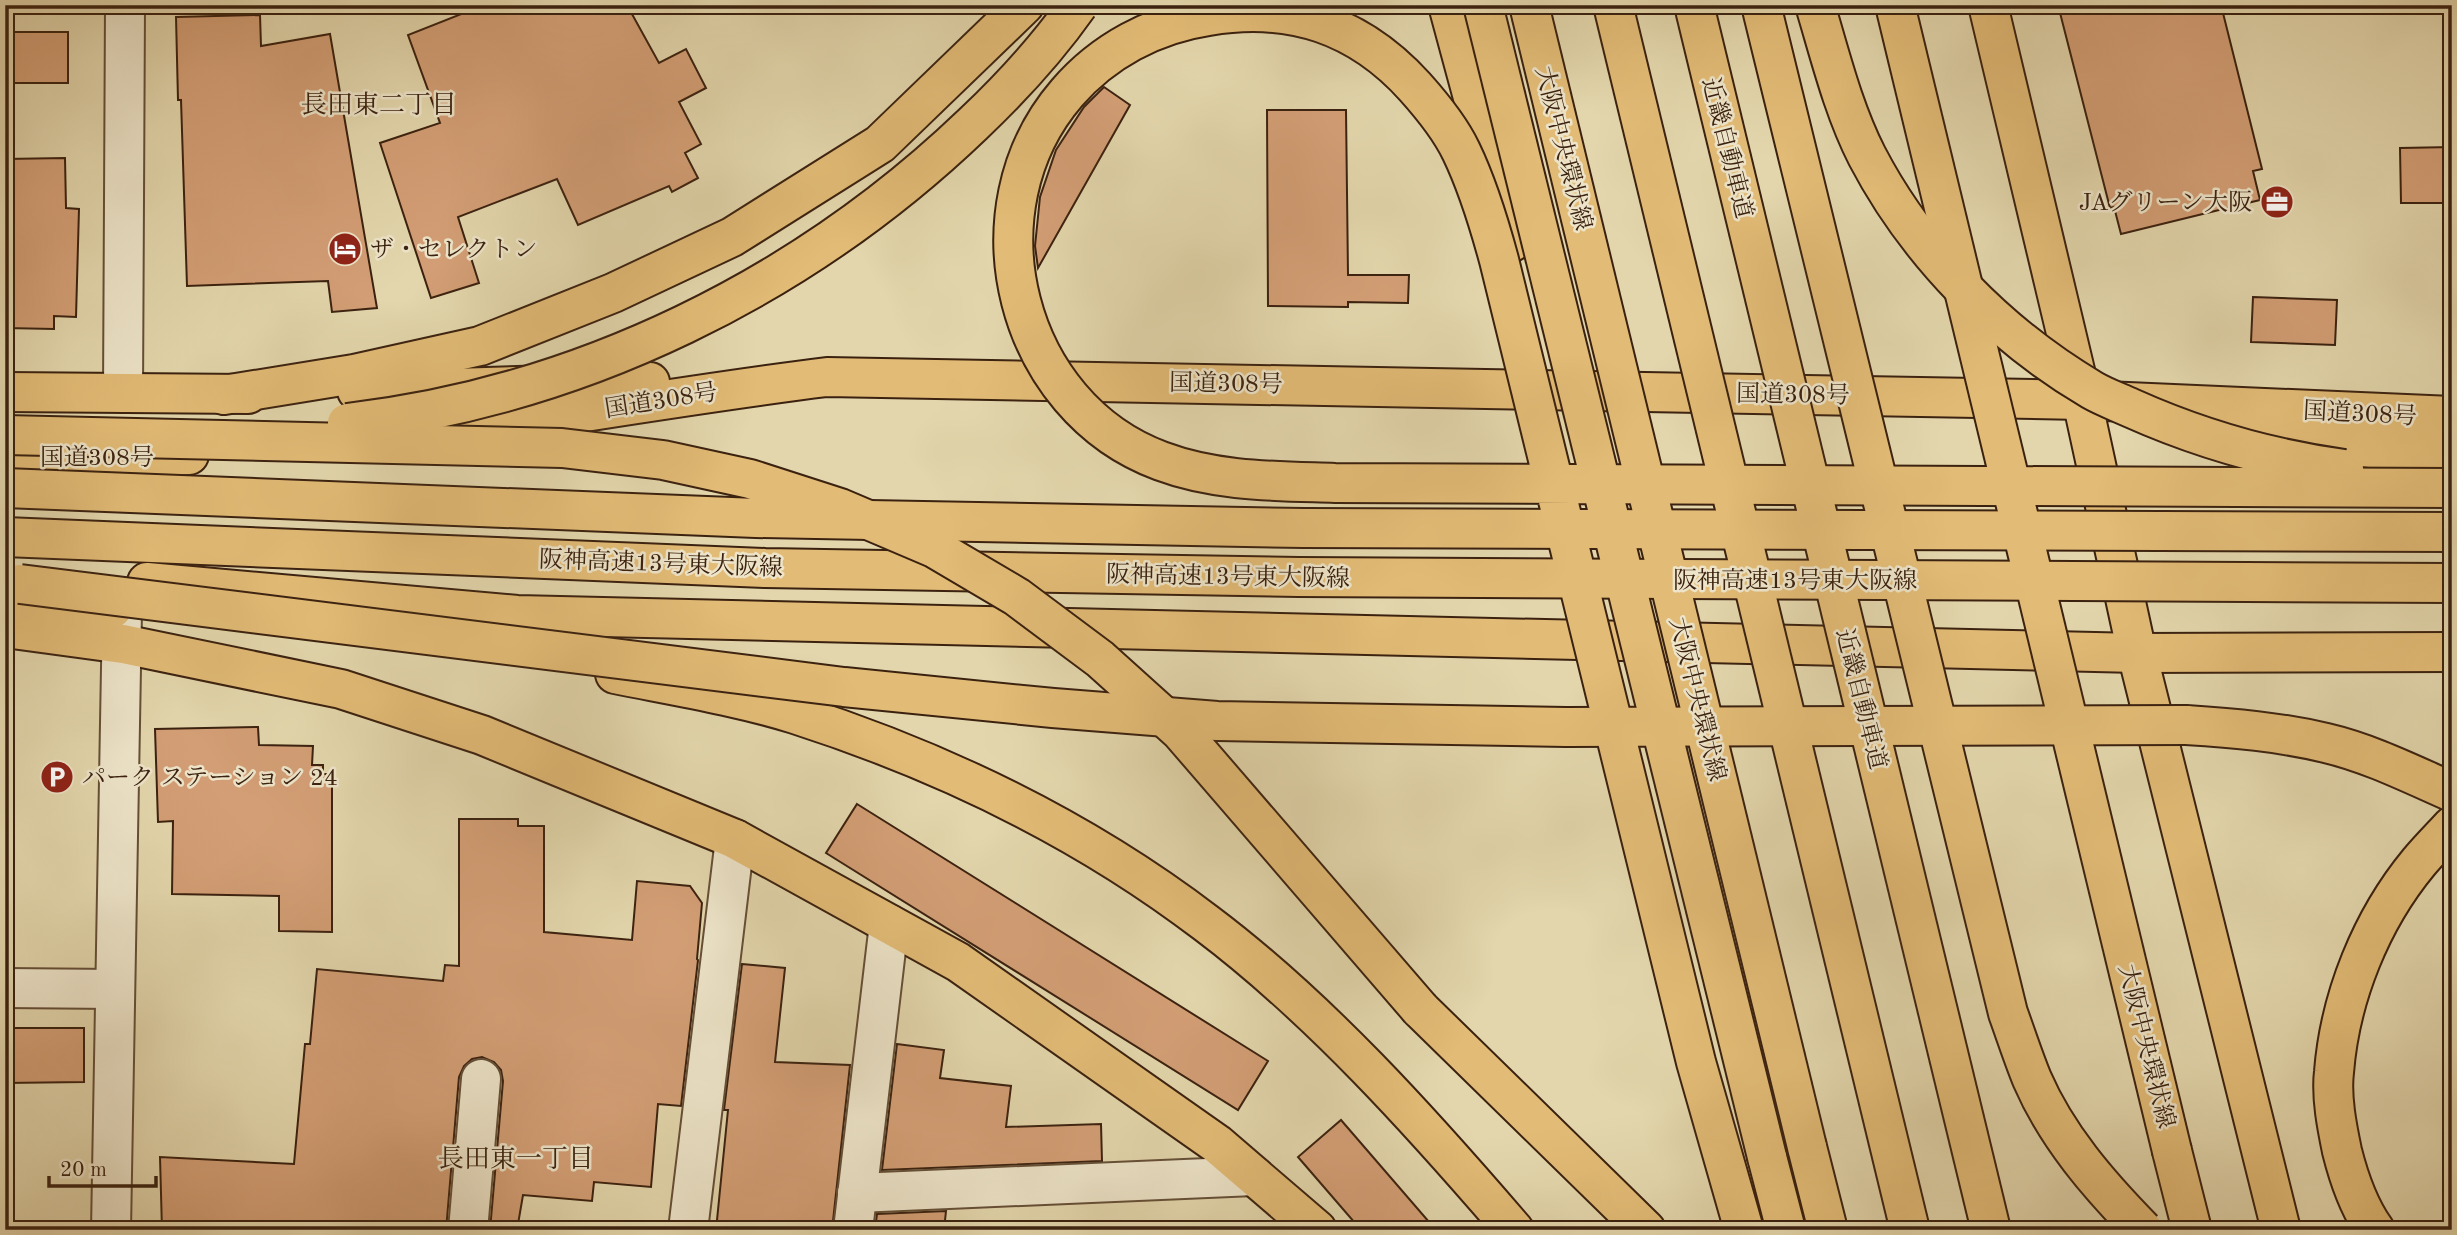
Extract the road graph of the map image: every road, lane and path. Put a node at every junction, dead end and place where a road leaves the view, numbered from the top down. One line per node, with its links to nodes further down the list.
1 (125, 5): 16 (street)
2 (1024, 5): 17 (main road)
3 (1078, 5): 21 (main road, bridge)
4 (1448, 5): 14 (main road)
5 (1483, 5): 57 (main road, bridge)
6 (1529, 5): 58 (main road, 大阪中央環状線, bridge)
7 (1613, 5): 59 (main road, bridge)
8 (1694, 5): 60 (main road, 近畿自動車道, bridge)
9 (1761, 5): 61 (main road, bridge)
10 (1815, 5): 24 (main road, bridge)
11 (1895, 5): 62 (main road, 大阪中央環状線, bridge)
12 (1988, 5): 18 (main road)
13 (827, 377): 14 (main road, 国道308号); 17 (main road); 23 (main road, 国道308号)
14 (1548, 389): 18 (main road, 国道308号); 36 (main road)
15 (5, 392): 16 (main road)
16 (123, 394): 17 (main road)
17 (224, 395)
18 (2082, 400): 19 (main road, 国道308号); 22 (main road); 38 (main road)
19 (2452, 416)
20 (5, 435): 21 (main road, bridge)
21 (167, 438): 45 (main road, bridge)
22 (2452, 452)
23 (5, 457)
24 (2452, 481)
25 (5, 488): 27 (main road, 阪神高速13号東大阪線, bridge)
26 (2452, 488): 56 (main road, bridge)
27 (2452, 532)
28 (5, 537): 30 (main road, 阪神高速13号東大阪線, bridge)
29 (5, 580): 32 (main road); 33 (main road, bridge)
30 (2452, 583)
31 (5, 608): 34 (main road)
32 (517, 615): 34 (main road); 36 (main road)
33 (292, 617): 39 (main road, bridge); 53 (main road, bridge)
34 (122, 627): 35 (main road); 41 (main road); 44 (street)
35 (5, 628)
36 (1592, 639): 38 (main road); 56 (main road)
37 (2452, 652): 38 (main road)
38 (2137, 653): 63 (main road)
39 (2452, 792)
40 (2452, 826): 64 (main road)
41 (735, 839): 42 (main road); 51 (street)
42 (889, 924): 47 (main road); 48 (street)
43 (5, 988): 44 (street)
44 (115, 989): 49 (street)
45 (1420, 1009): 54 (main road); 55 (main road)
46 (481, 1079): 50 (street)
47 (1254, 1176): 48 (street); 52 (main road)
48 (855, 1211)
49 (111, 1230)
50 (468, 1230)
51 (688, 1230)
52 (1317, 1230)
53 (1514, 1230)
54 (1608, 1230)
55 (1646, 1230)
56 (1741, 1230)
57 (1786, 1230)
58 (1828, 1230)
59 (1910, 1230)
60 (1991, 1230)
61 (2143, 1230)
62 (2192, 1230)
63 (2281, 1230)
64 (2375, 1230)

